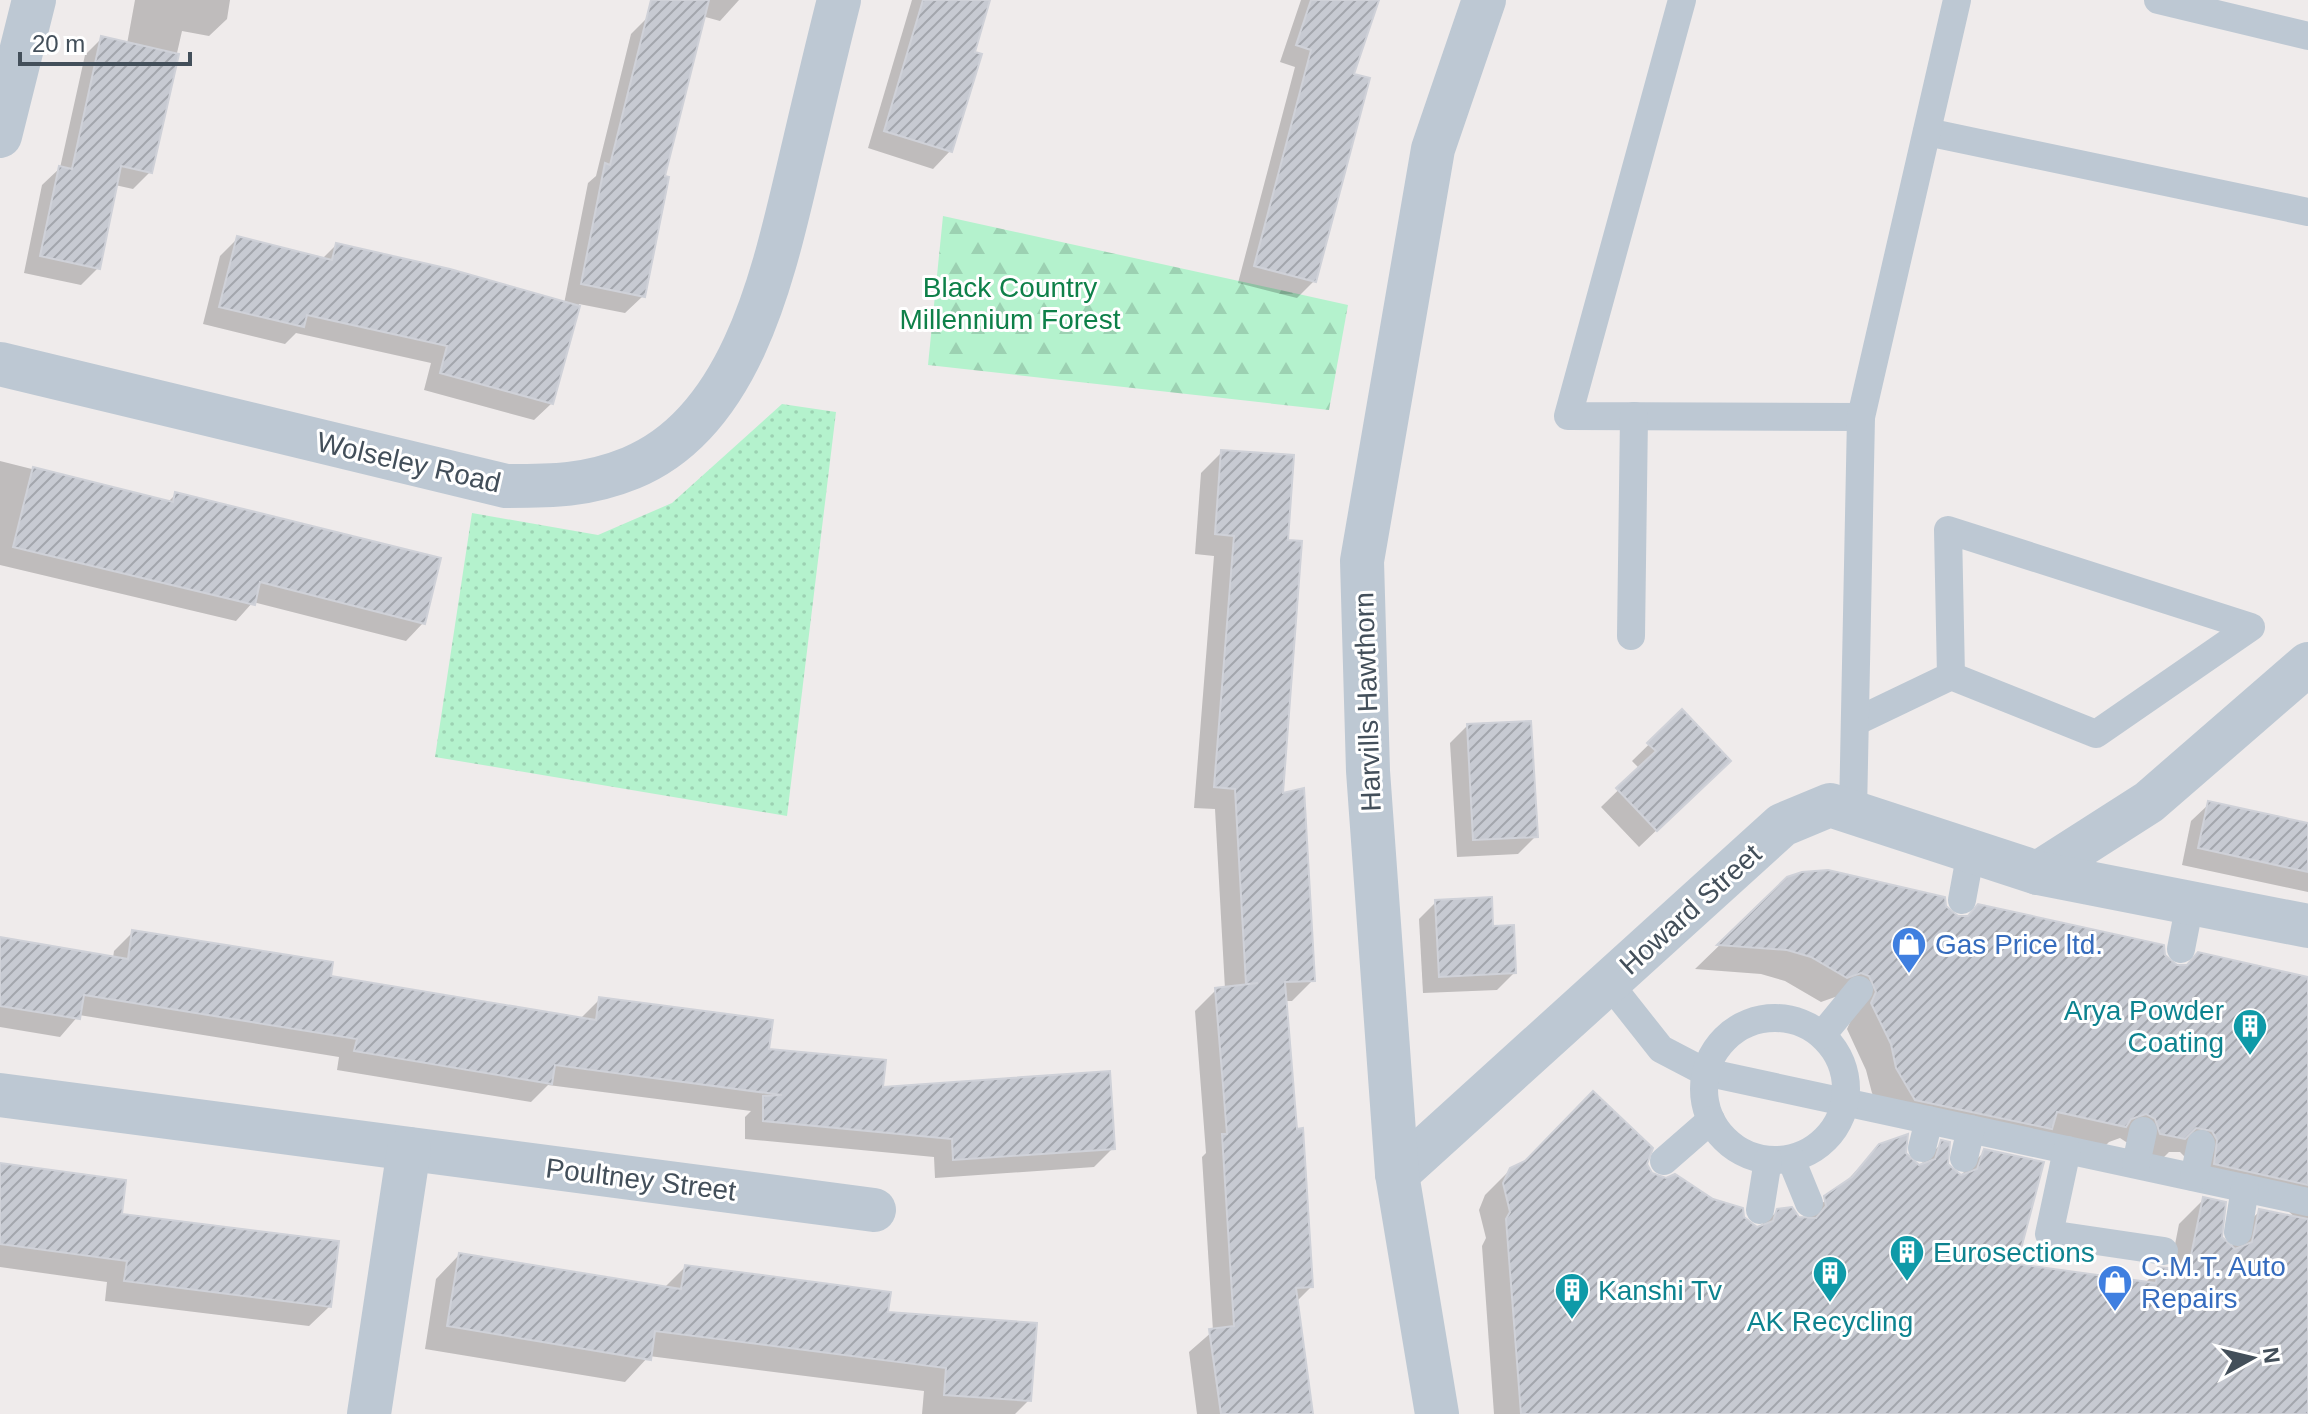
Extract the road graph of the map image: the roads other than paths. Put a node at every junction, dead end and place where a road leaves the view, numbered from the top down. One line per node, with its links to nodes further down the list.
1 (34, 0): 9 (street)
2 (839, 0): 11 (street, Wolseley Road)
3 (1484, 0): 43 (street, Harvills Hawthorn)
4 (1682, 0): 12 (lane)
5 (1957, 0): 8 (lane)
6 (2158, 0): 7 (lane)
7 (2308, 36)
8 (1927, 132): 10 (lane); 13 (lane)
9 (0, 136)
10 (2308, 212)
11 (0, 364)
12 (1634, 416): 13 (lane); 14 (lane)
13 (1861, 417): 17 (lane)
14 (1631, 636)
15 (2308, 664): 20 (street)
16 (1951, 676): 16 (lane); 17 (lane)
17 (1855, 722): 18 (lane)
18 (1853, 812): 19 (street, Howard Street); 25 (street, Howard Street)
19 (1971, 851): 20 (street, Howard Street); 21 (lane)
20 (2038, 873): 22 (street, Howard Street)
21 (1962, 900)
22 (2190, 903): 23 (street, Howard Street); 24 (lane)
23 (2308, 926)
24 (2181, 949)
25 (1608, 982): 28 (lane); 43 (street, Howard Street)
26 (1859, 990): 27 (lane)
27 (1822, 1035): 28 (lane); 30 (lane)
28 (1705, 1072): 30 (lane); 31 (lane)
29 (0, 1095): 37 (street, Poultney Street)
30 (1845, 1102): 32 (lane); 40 (lane)
31 (1711, 1120): 40 (lane); 41 (lane)
32 (1929, 1120): 33 (lane); 36 (lane)
33 (1971, 1129): 38 (lane); 39 (lane)
34 (2143, 1131): 42 (lane)
35 (2201, 1144): 44 (lane)
36 (1922, 1148)
37 (409, 1149): 48 (street, Poultney Street); 52 (street)
38 (2067, 1150): 42 (lane); 51 (lane)
39 (1964, 1158)
40 (1780, 1160): 47 (lane); 49 (lane)
41 (1664, 1161)
42 (2136, 1164): 44 (lane)
43 (1397, 1174): 53 (street, Harvills Hawthorn)
44 (2194, 1177): 45 (lane)
45 (2245, 1188): 46 (lane); 50 (lane)
46 (2308, 1202)
47 (1809, 1203)
48 (874, 1210)
49 (1760, 1210)
50 (2238, 1232)
51 (2164, 1251)
52 (369, 1414)
53 (1437, 1414)

